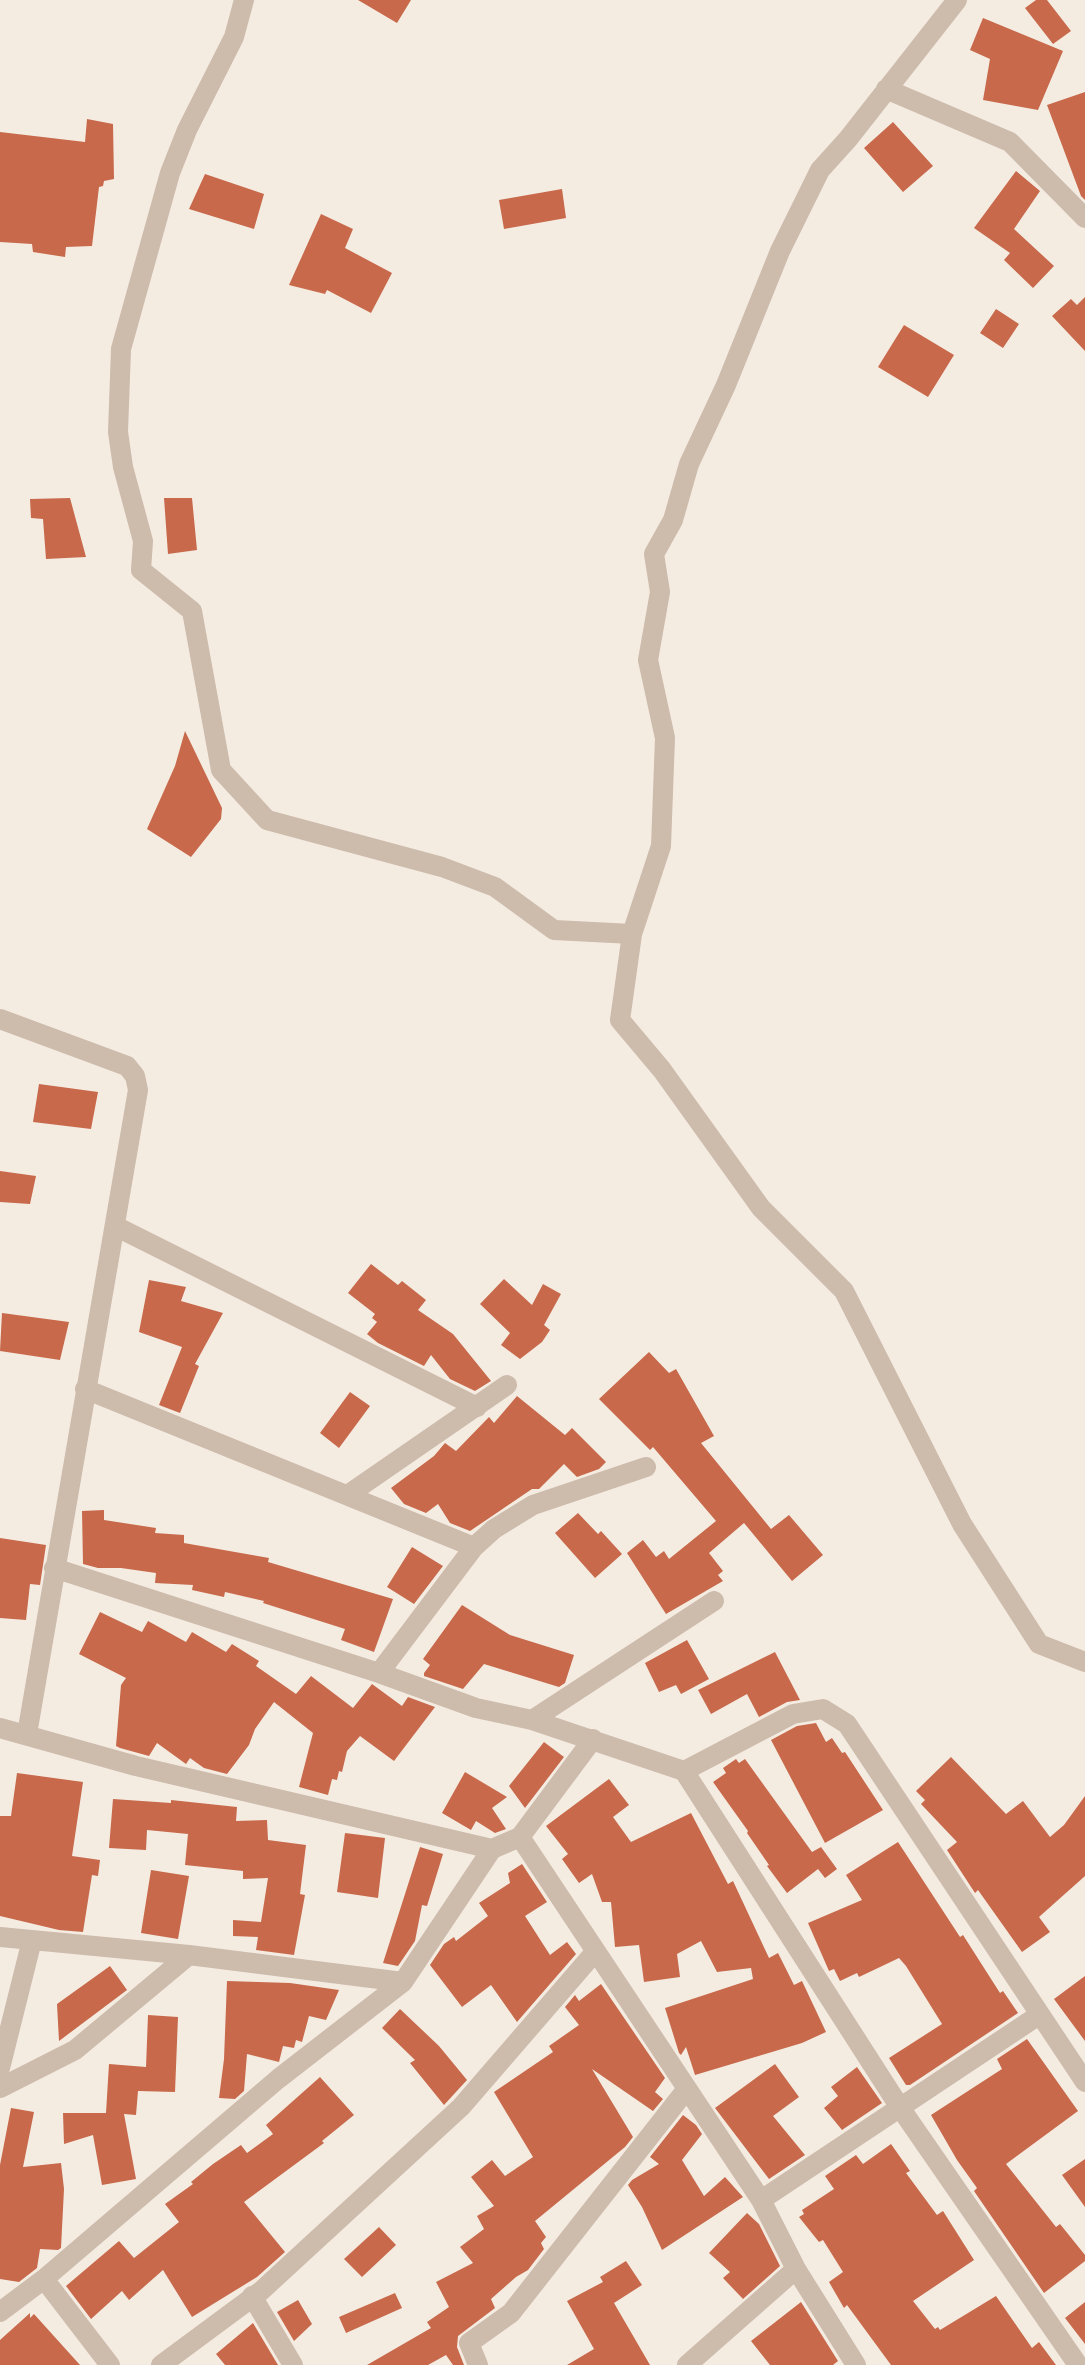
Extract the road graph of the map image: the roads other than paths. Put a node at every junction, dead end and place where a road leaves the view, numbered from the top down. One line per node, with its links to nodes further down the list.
1 (244, 0): 5 (street)
2 (957, 0): 3 (street)
3 (886, 89): 4 (street); 5 (street)
4 (1085, 218)
5 (632, 934): 16 (street)
6 (0, 1019): 7 (street)
7 (115, 1226): 9 (street); 10 (street)
8 (507, 1385): 10 (street)
9 (85, 1389): 12 (street); 14 (street)
10 (477, 1407): 12 (street)
11 (646, 1467): 13 (street)
12 (349, 1494): 13 (street)
13 (474, 1547): 17 (street)
14 (54, 1568): 17 (street); 20 (street)
15 (714, 1601): 18 (street)
16 (1085, 1662)
17 (379, 1673): 18 (street)
18 (532, 1720): 21 (street)
19 (0, 1728): 20 (street)
20 (27, 1734): 24 (street)
21 (593, 1739): 22 (street); 23 (street)
22 (684, 1771): 30 (street); 35 (street)
23 (520, 1837): 24 (street); 27 (street)
24 (492, 1849): 29 (street)
25 (0, 1937): 26 (street)
26 (32, 1940): 28 (street); 31 (street)
27 (595, 1952): 34 (street); 39 (street)
28 (189, 1955): 29 (street); 33 (street)
29 (403, 1982): 38 (street)
30 (1039, 2015): 32 (street); 35 (street)
31 (0, 2068)
32 (1085, 2082)
33 (0, 2088)
34 (686, 2090): 36 (street); 44 (street)
35 (899, 2106): 36 (street); 47 (street)
36 (761, 2200): 37 (street)
37 (796, 2269): 45 (street); 46 (street)
38 (44, 2279): 40 (street); 41 (street)
39 (252, 2296): 42 (street); 43 (street)
40 (0, 2312)
41 (110, 2365)
42 (161, 2365)
43 (293, 2365)
44 (478, 2365)
45 (687, 2365)
46 (856, 2365)
47 (1078, 2365)

